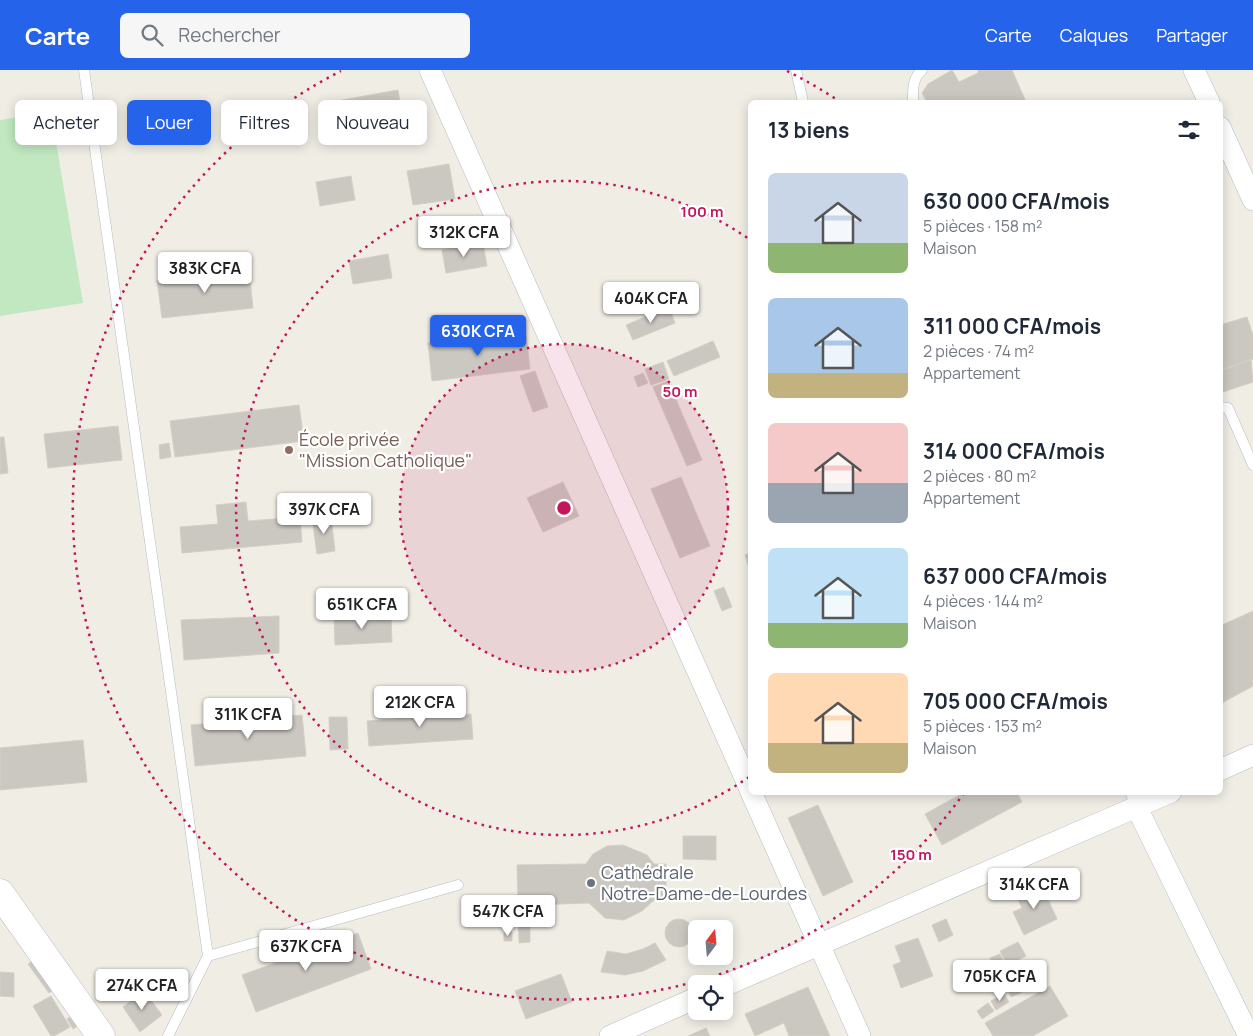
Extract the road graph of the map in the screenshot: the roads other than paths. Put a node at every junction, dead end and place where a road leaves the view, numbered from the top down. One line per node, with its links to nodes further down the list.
1 (84, 70): 22 (lane)
2 (430, 70): 15 (street)
3 (796, 70): 6 (lane)
4 (922, 70): 7 (lane)
5 (1194, 70): 8 (street)
6 (803, 100)
7 (912, 100)
8 (1208, 100)
9 (1223, 134): 10 (street)
10 (1253, 200)
11 (1223, 407): 12 (lane)
12 (1253, 465)
13 (1253, 755): 14 (street)
14 (1223, 769)
15 (748, 784)
16 (753, 795): 21 (street)
17 (1157, 795): 18 (street)
18 (1134, 800): 21 (street); 29 (street)
19 (458, 885): 22 (lane)
20 (0, 893): 25 (main road)
21 (819, 944): 23 (street); 28 (street)
22 (208, 956): 26 (lane)
23 (733, 982)
24 (688, 1002): 27 (street)
25 (101, 1036)
26 (168, 1036)
27 (610, 1036)
28 (860, 1036)
29 (1249, 1036)

